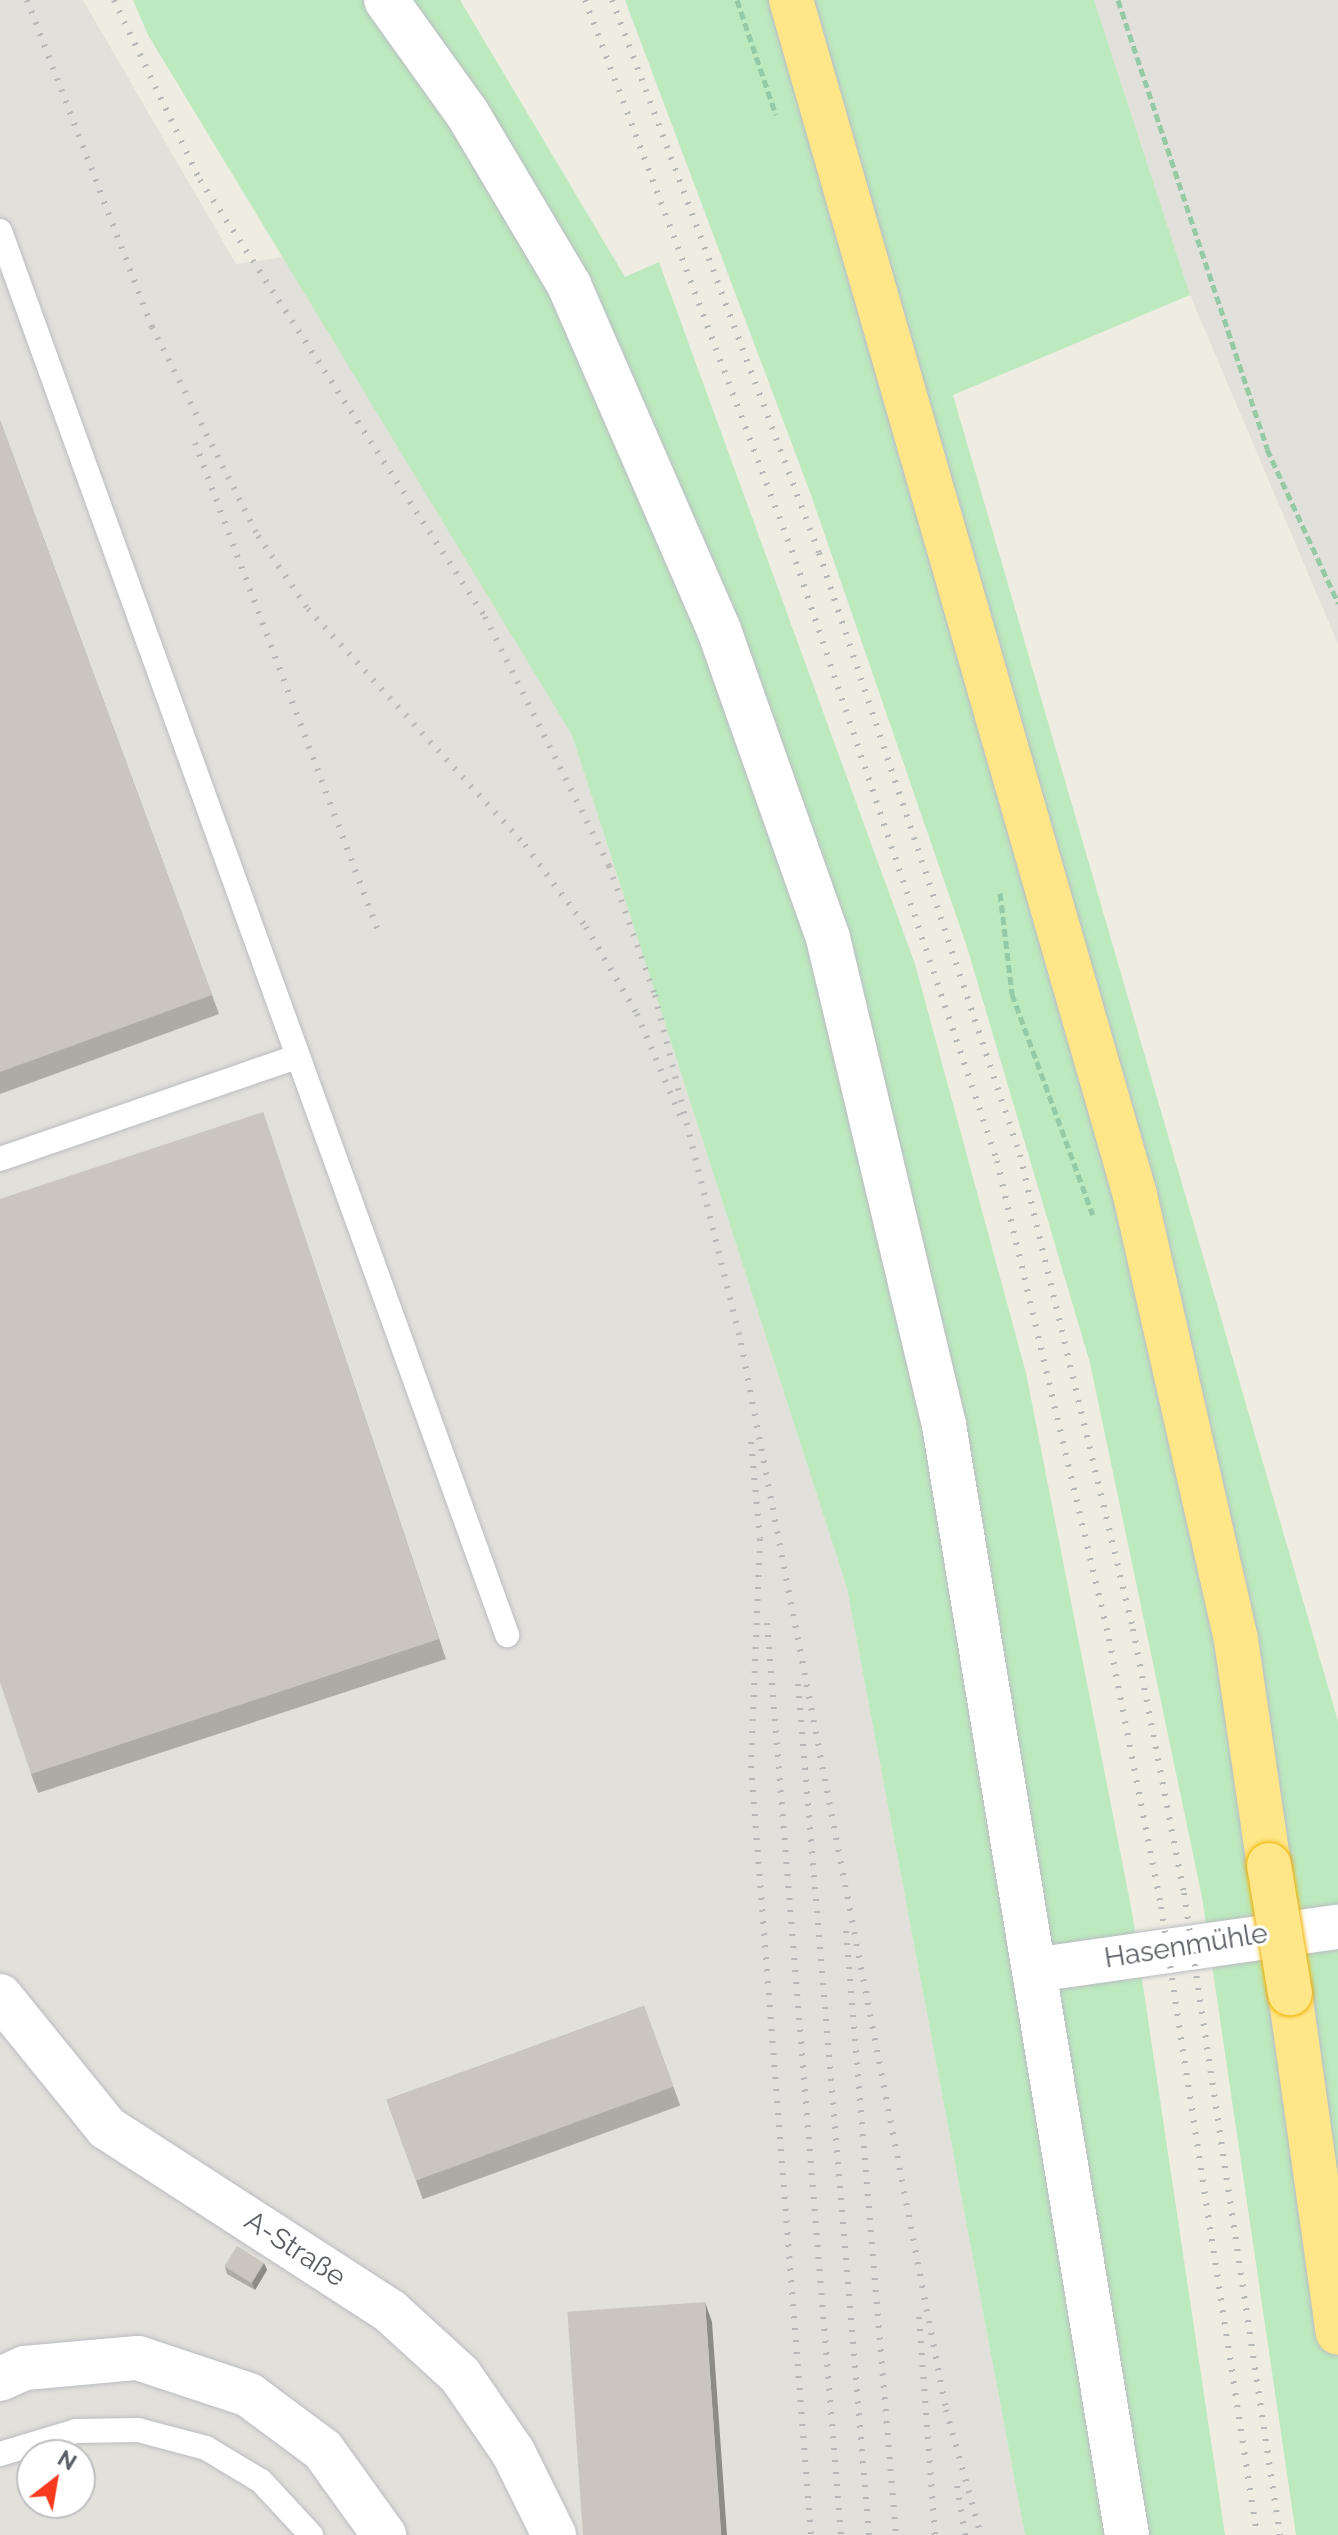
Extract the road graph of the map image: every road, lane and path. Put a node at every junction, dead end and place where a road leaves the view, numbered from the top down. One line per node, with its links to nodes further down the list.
1 (386, 0): 14 (main road)
2 (737, 0): 5 (path)
3 (791, 0): 16 (highway, bridge)
4 (1118, 0): 7 (path)
5 (780, 125)
6 (0, 231): 9 (lane)
7 (1338, 603)
8 (996, 875): 11 (path)
9 (296, 1057): 10 (lane); 12 (lane)
10 (0, 1159)
11 (1098, 1226)
12 (507, 1635)
13 (1338, 1927): 14 (main road, Hasenmühle)
14 (1034, 1970): 22 (main road)
15 (0, 1996): 21 (main road, A-Straße)
16 (1338, 2333)
17 (0, 2379): 20 (main road)
18 (0, 2454): 19 (lane)
19 (311, 2535)
20 (384, 2535)
21 (554, 2535)
22 (1127, 2535)

